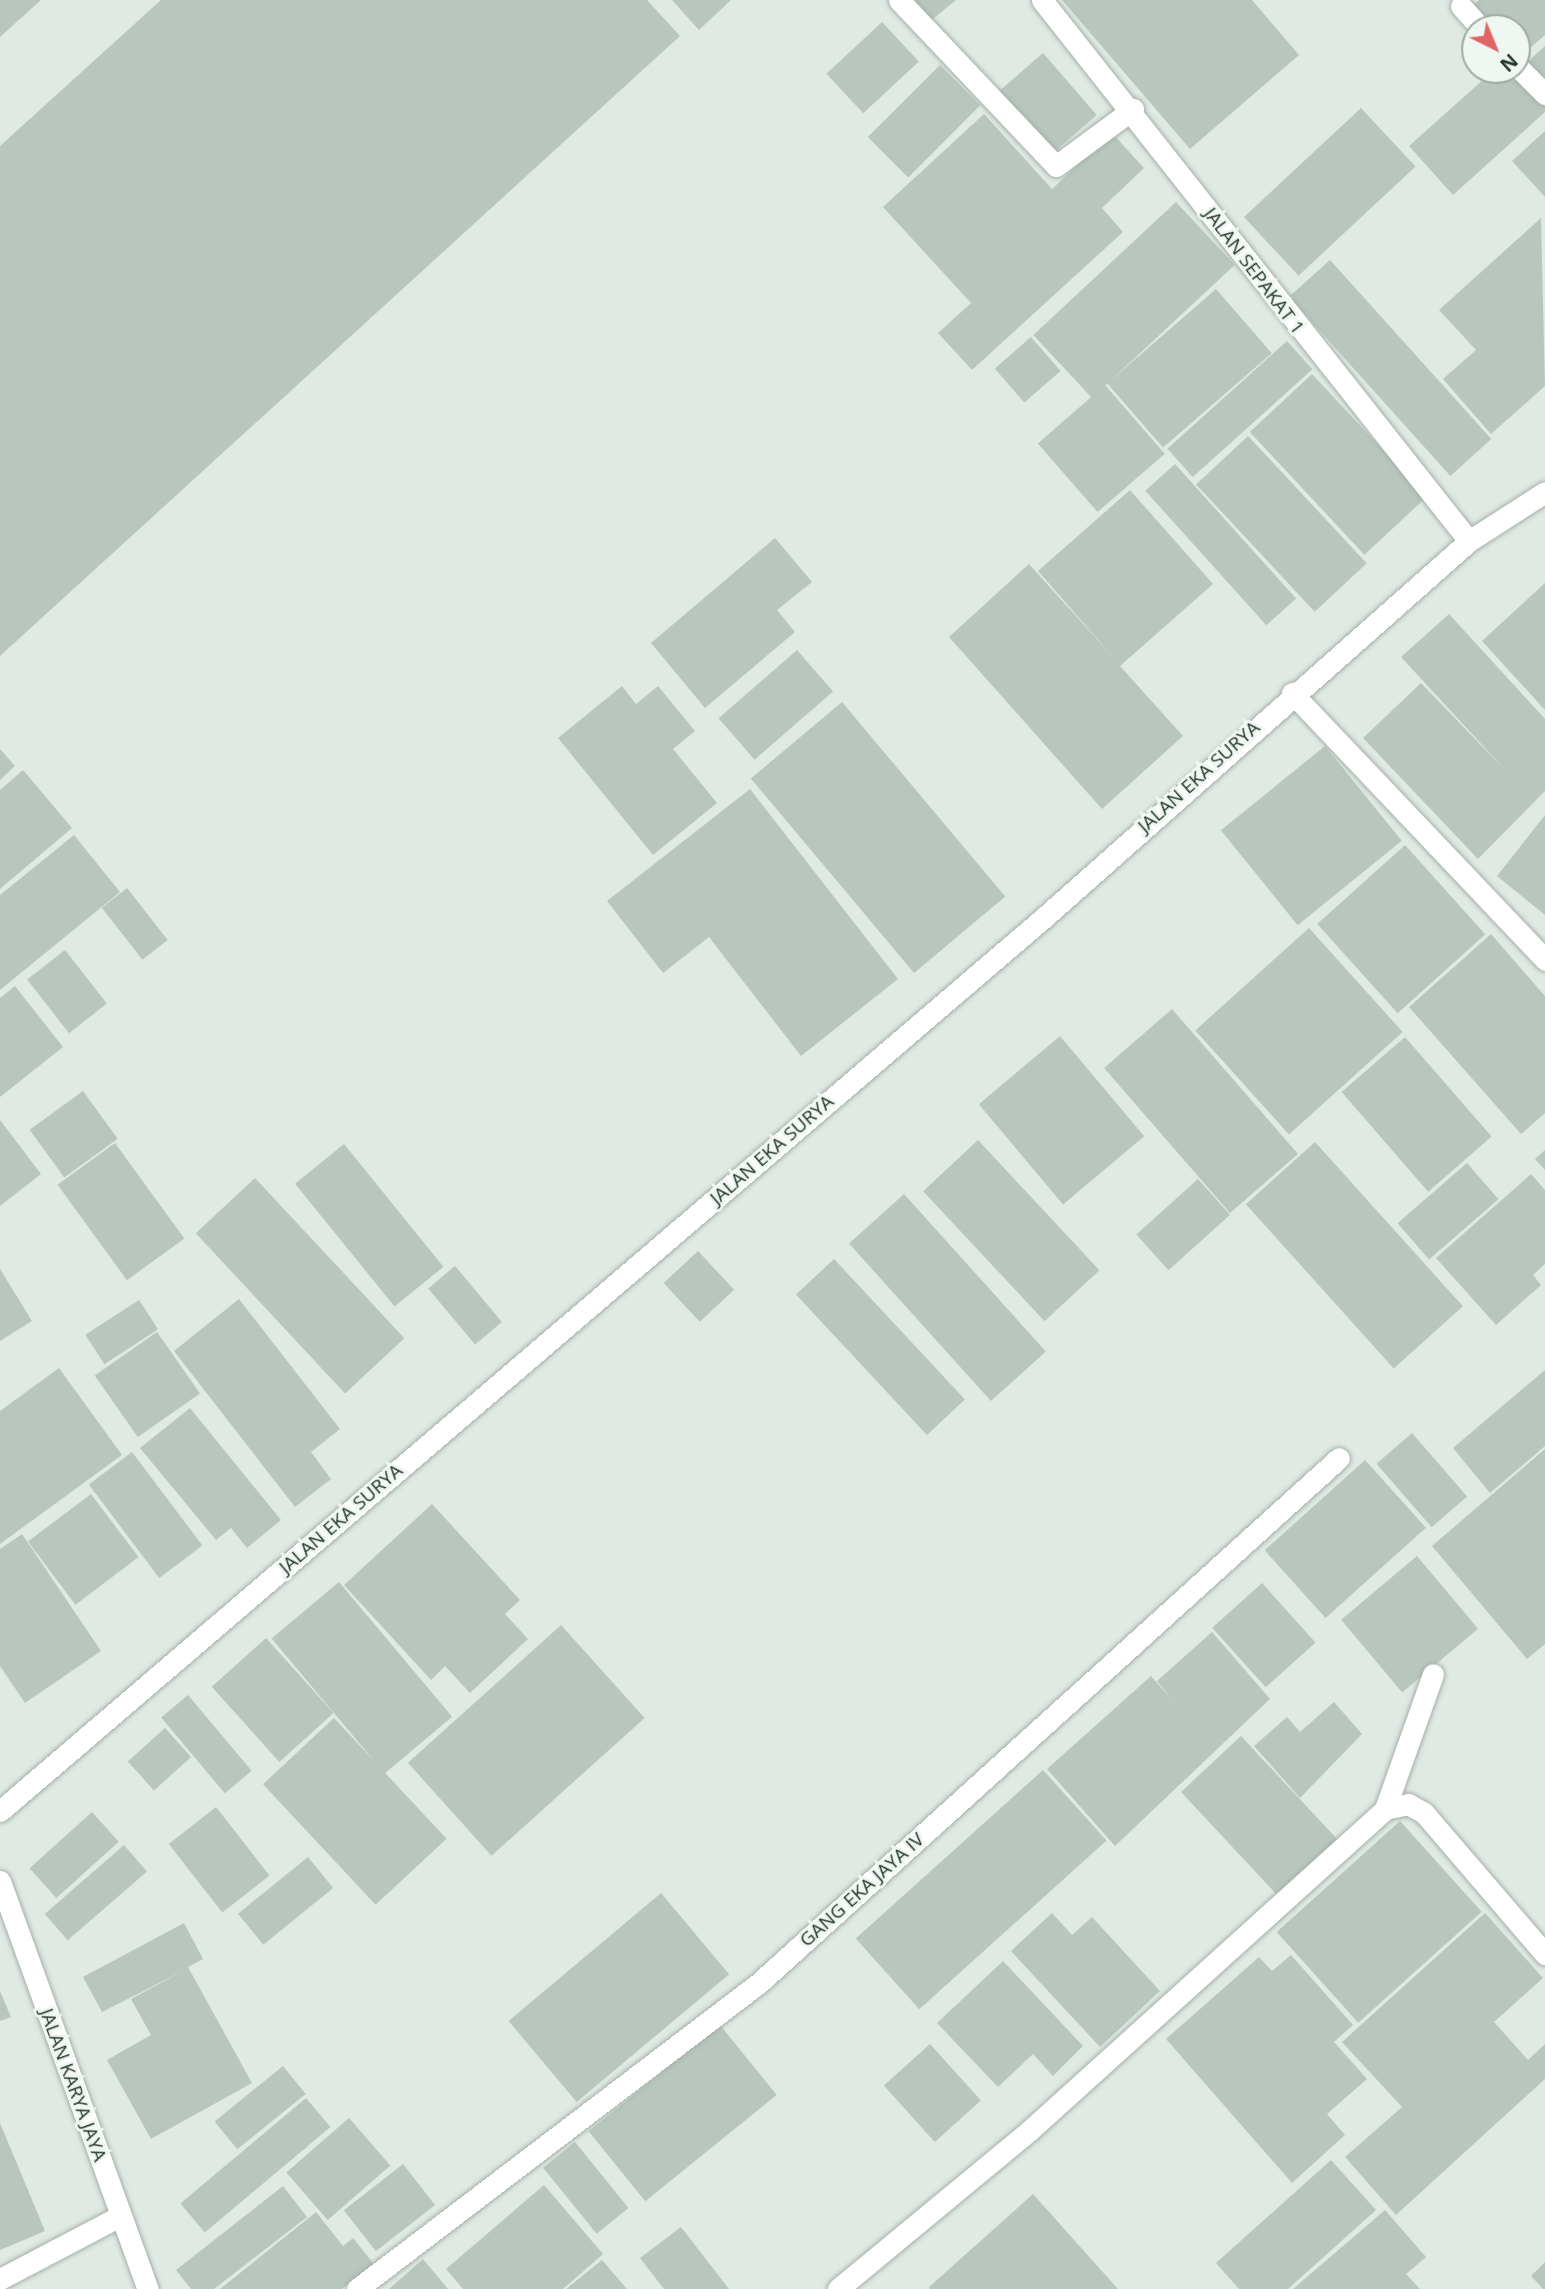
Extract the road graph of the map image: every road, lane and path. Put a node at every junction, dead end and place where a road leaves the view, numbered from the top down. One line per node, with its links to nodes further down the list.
1 (900, 0): 7 (street)
2 (1042, 0): 7 (street, JALAN SEPAKAT 1)
3 (1461, 6): 4 (street)
4 (1468, 14)
5 (1531, 80): 6 (street)
6 (1545, 94)
7 (1133, 108): 9 (street, JALAN SEPAKAT 1)
8 (1545, 492): 9 (street, JALAN EKA SURYA)
9 (1469, 541): 10 (street, JALAN EKA SURYA)
10 (1292, 693): 11 (street); 15 (street, JALAN EKA SURYA)
11 (1545, 960)
12 (1339, 1458): 21 (street, GANG EKA JAYA IV)
13 (1433, 1674): 14 (street)
14 (1385, 1809): 17 (street); 22 (street)
15 (0, 1811)
16 (0, 1881): 18 (street, JALAN KARYA JAYA)
17 (1545, 1954)
18 (120, 2216): 19 (street); 20 (street, JALAN KARYA JAYA)
19 (0, 2279)
20 (148, 2289)
21 (357, 2289)
22 (838, 2289)

